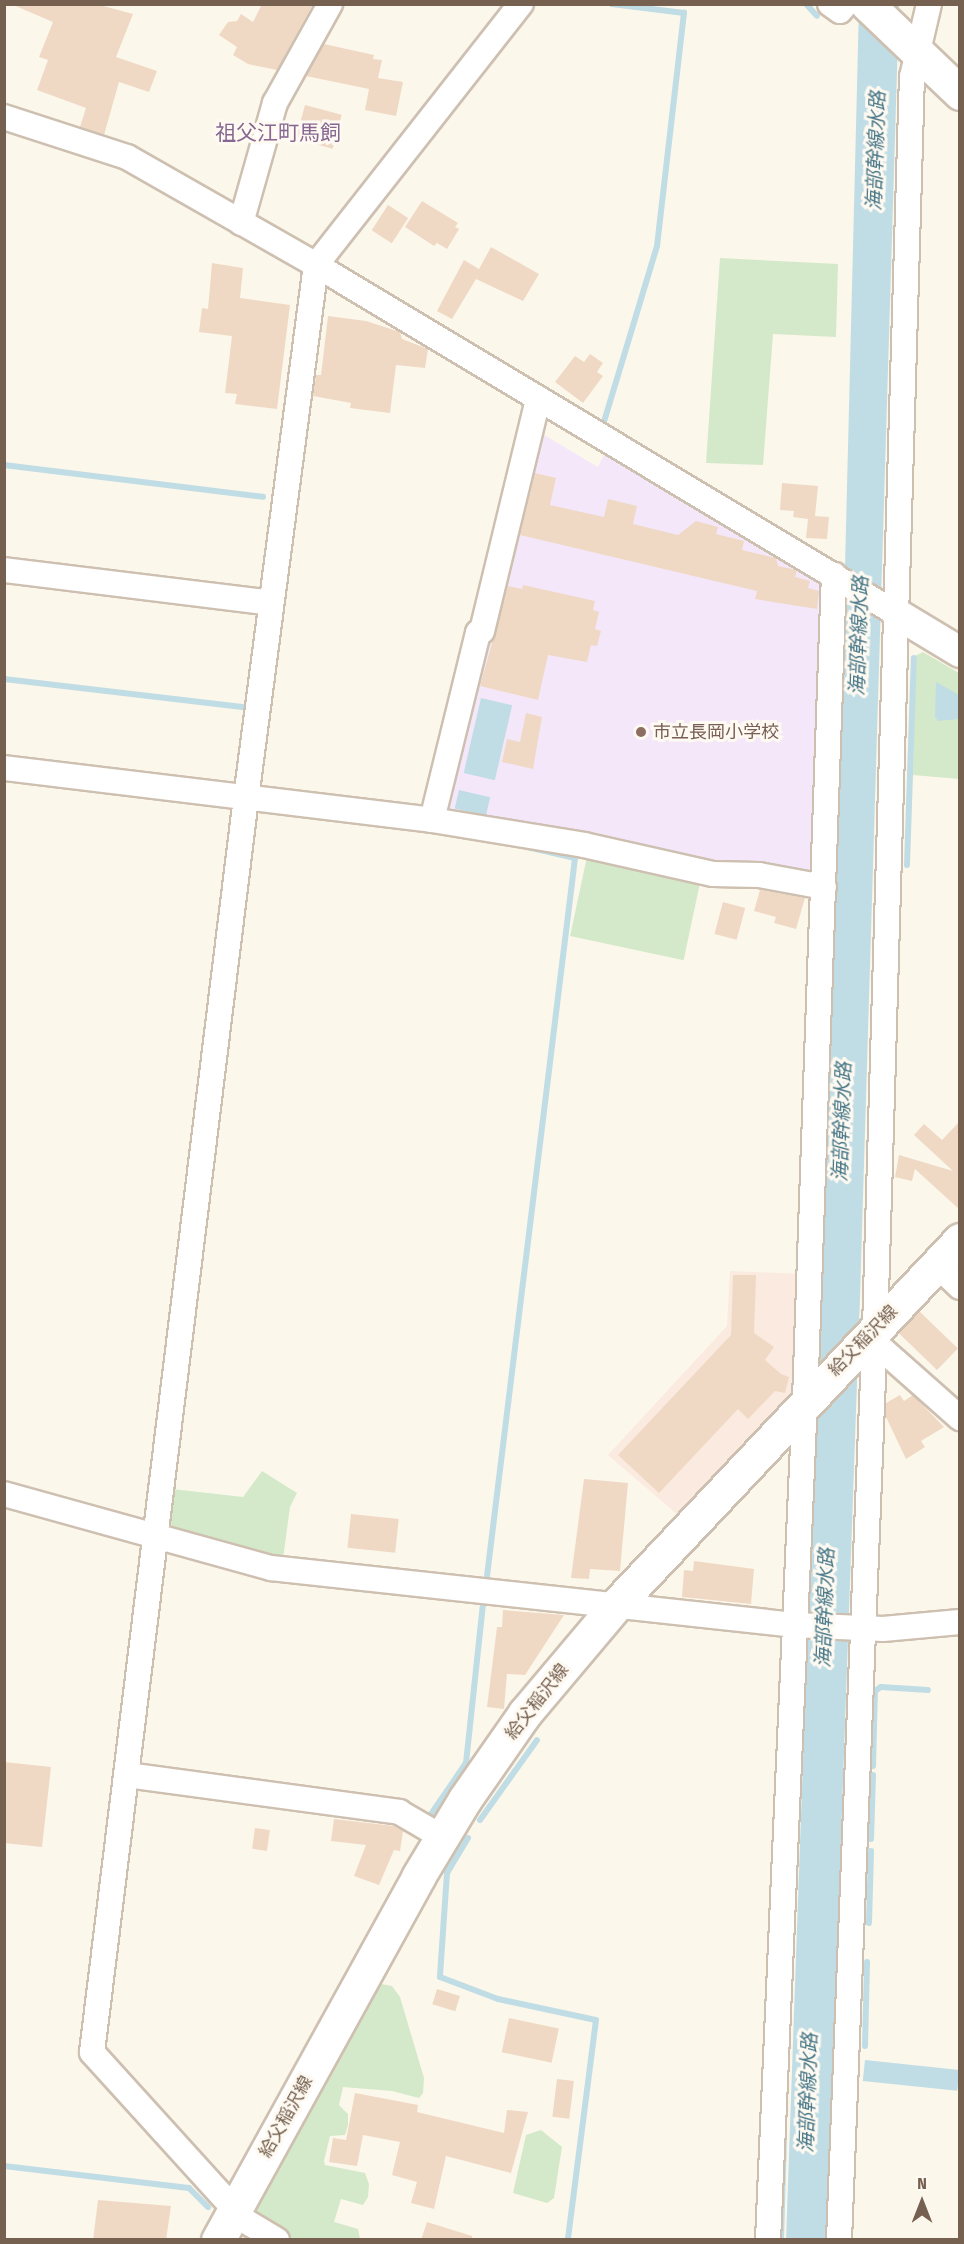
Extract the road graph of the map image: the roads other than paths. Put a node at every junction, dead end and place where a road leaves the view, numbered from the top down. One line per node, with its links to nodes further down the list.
1 (330, 4): 10 (street)
2 (521, 4): 11 (street)
3 (830, 4): 4 (street)
4 (846, 4)
5 (867, 4): 7 (main road)
6 (929, 4): 7 (street)
7 (912, 45): 8 (main road); 16 (street)
8 (960, 93)
9 (5, 122): 10 (street)
10 (241, 223): 11 (street)
11 (316, 265): 12 (street); 15 (street)
12 (538, 399): 14 (street); 20 (street)
13 (4, 570): 15 (street)
14 (837, 578): 16 (street); 21 (street)
15 (271, 603): 19 (street)
16 (891, 611): 17 (street); 25 (street)
17 (960, 652)
18 (4, 768): 19 (street)
19 (246, 798): 20 (street); 29 (street)
20 (432, 820): 21 (street)
21 (824, 887): 26 (street)
22 (960, 1240): 23 (main road, 給父稲沢線)
23 (936, 1264): 24 (street); 25 (main road, 給父稲沢線)
24 (960, 1287)
25 (870, 1338): 26 (main road, 給父稲沢線); 27 (street); 33 (street)
26 (809, 1396): 30 (main road, 給父稲沢線); 32 (street)
27 (960, 1418)
28 (4, 1494): 29 (street)
29 (157, 1536): 30 (street); 34 (street)
30 (615, 1606): 32 (street); 35 (main road, 給父稲沢線)
31 (960, 1622): 33 (street)
32 (800, 1625): 33 (street); 39 (street)
33 (858, 1628): 40 (street)
34 (127, 1775): 35 (street); 36 (street)
35 (442, 1837): 36 (main road, 給父稲沢線)
36 (234, 2209): 37 (main road, 給父稲沢線); 38 (street)
37 (218, 2240)
38 (277, 2240)
39 (768, 2240)
40 (839, 2240)

